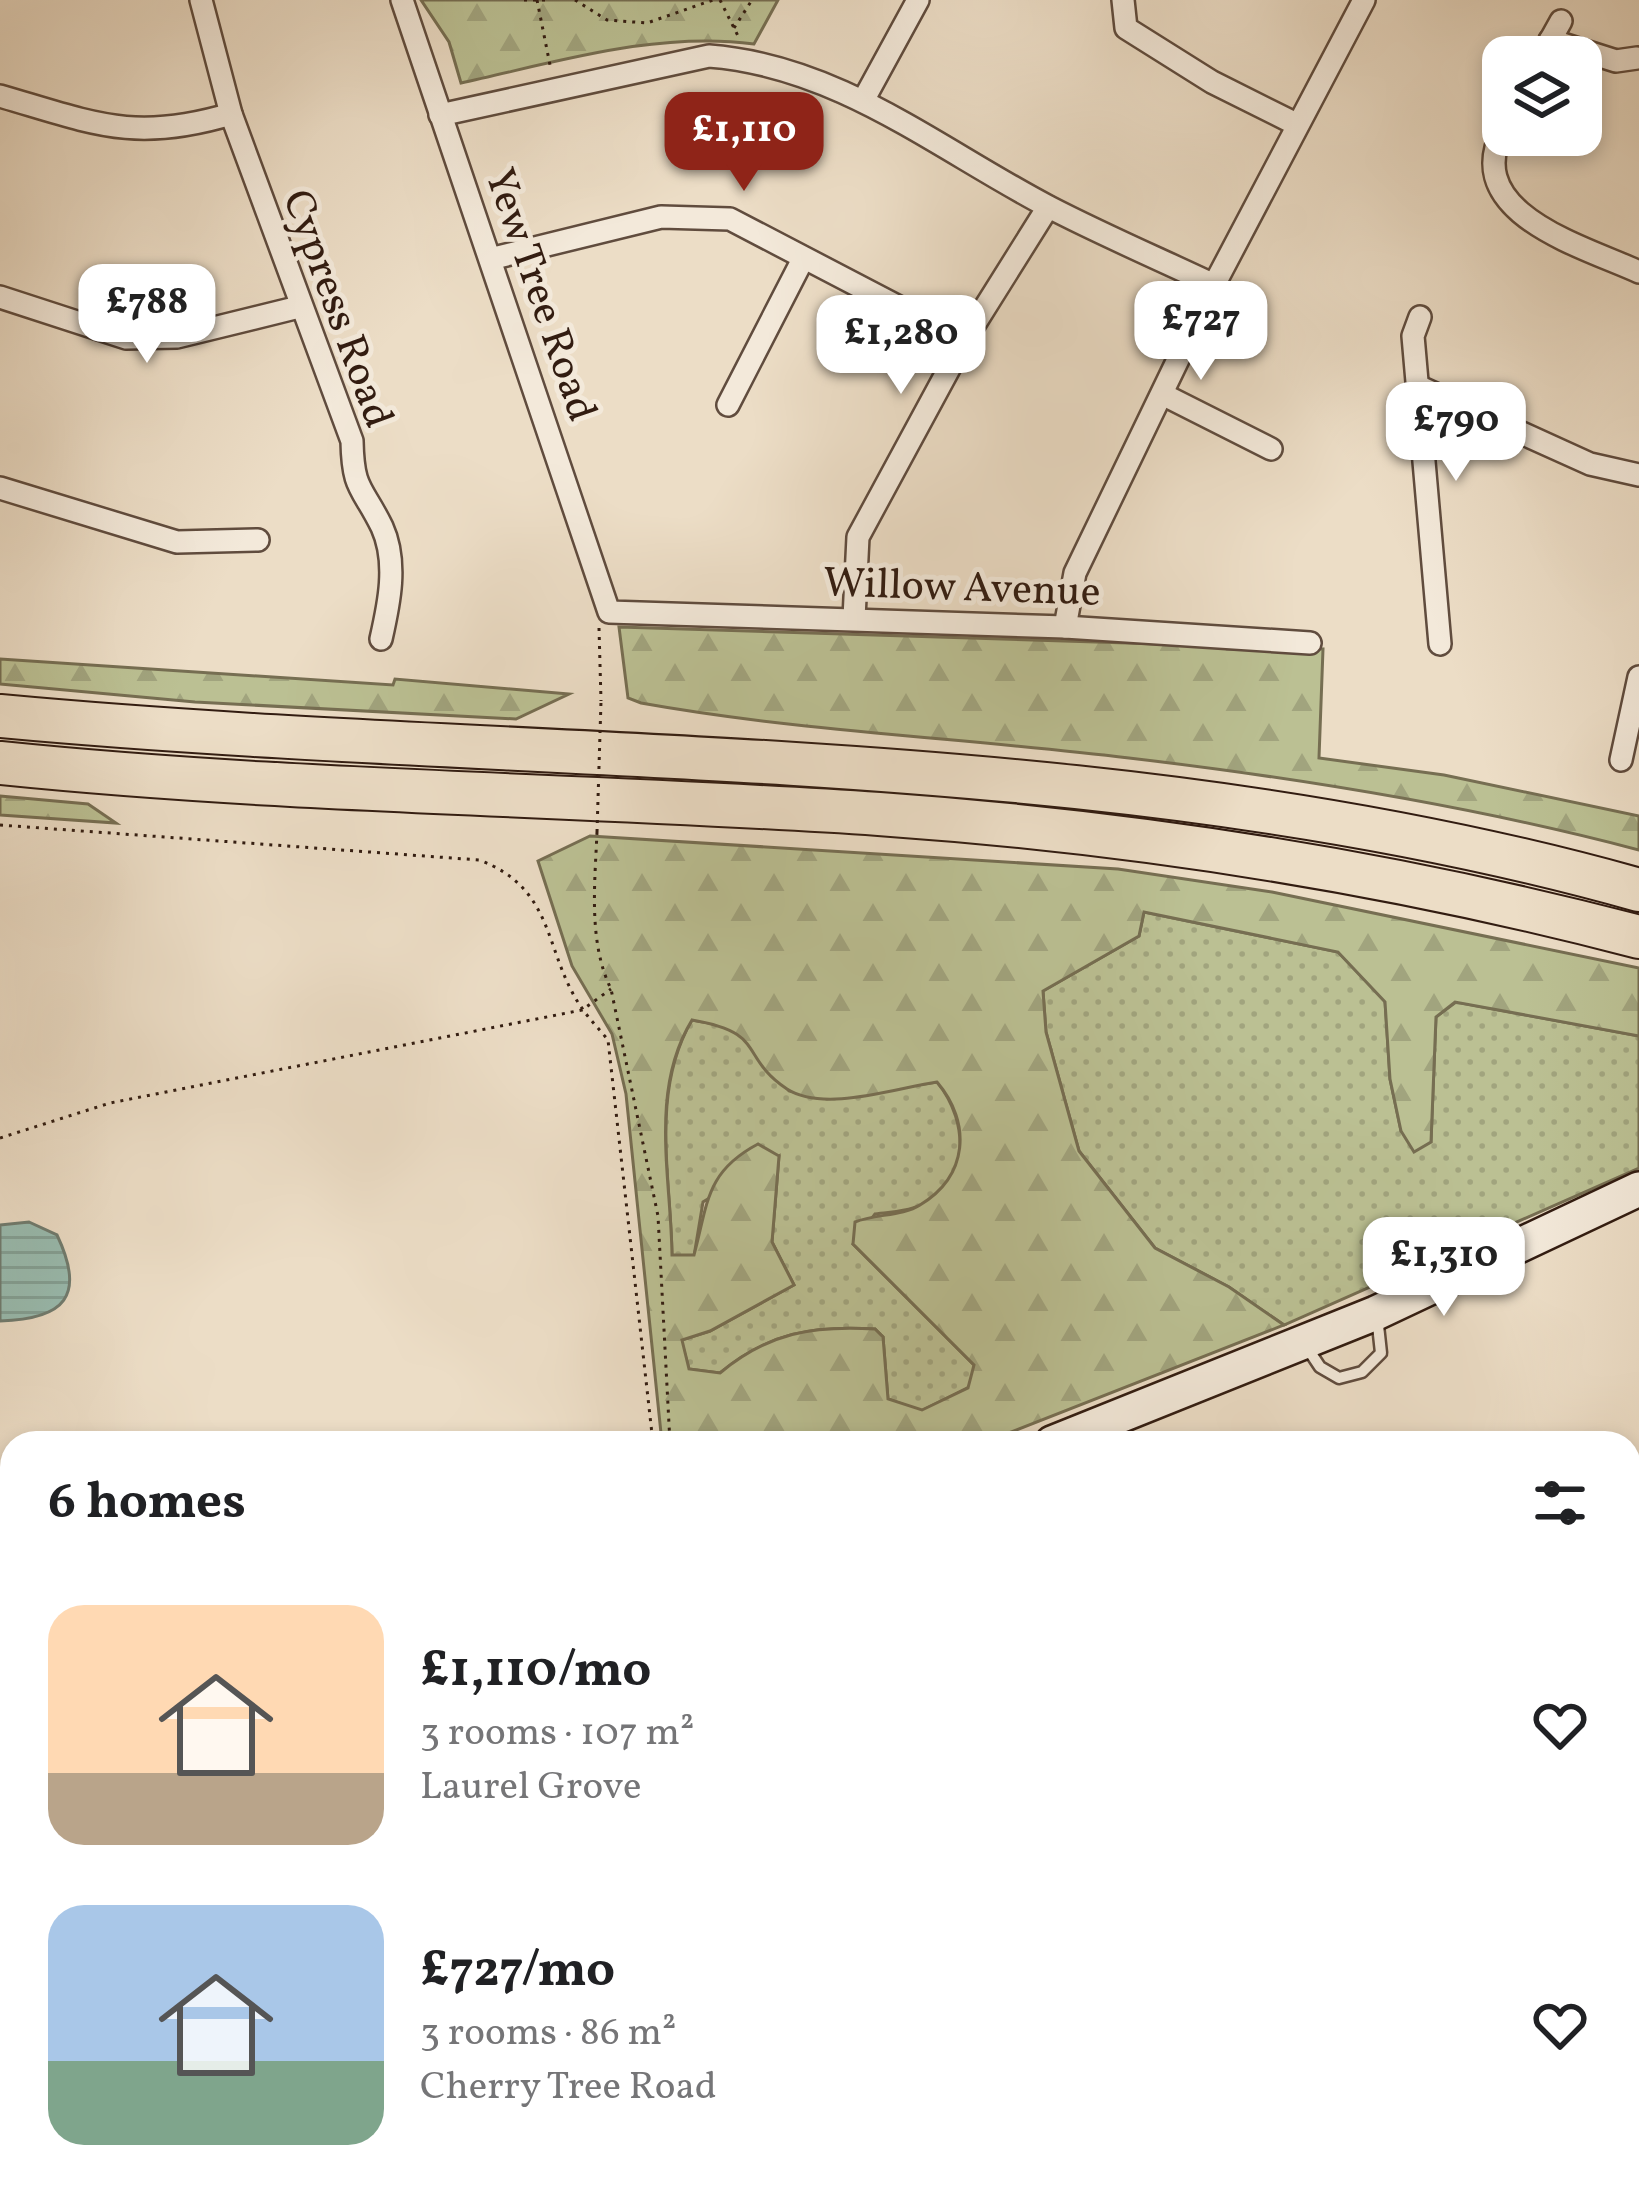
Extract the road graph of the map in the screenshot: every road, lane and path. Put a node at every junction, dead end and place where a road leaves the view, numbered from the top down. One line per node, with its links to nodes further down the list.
1 (200, 0): 19 (street, Cypress Road)
2 (402, 0): 20 (street, Yew Tree Road)
3 (524, 0): 11 (path)
4 (547, 0): 11 (path)
5 (575, 0): 6 (path)
6 (717, 0): 12 (path)
7 (752, 0): 12 (path)
8 (918, 0): 18 (street)
9 (1124, 0): 21 (street)
10 (1364, 0): 21 (street)
11 (537, 1): 16 (path)
12 (734, 28): 15 (path)
13 (1602, 56): 14 (street)
14 (1636, 58)
15 (749, 59): 16 (street); 18 (street)
16 (556, 90): 20 (street)
17 (0, 96): 19 (street)
18 (864, 99): 23 (street)
19 (231, 114): 29 (street, Cypress Road)
20 (440, 115): 24 (street, Yew Tree Road)
21 (1296, 124): 27 (street)
22 (1495, 156): 26 (street)
23 (1048, 207): 27 (street); 31 (street)
24 (494, 258): 25 (street); 40 (street, Yew Tree Road)
25 (803, 259): 31 (street); 34 (street)
26 (1639, 272)
27 (1214, 285): 33 (street)
28 (0, 297): 29 (street)
29 (298, 308): 42 (street, Cypress Road)
30 (1420, 317): 32 (street)
31 (964, 341): 39 (street)
32 (1420, 387): 36 (street); 44 (street)
33 (1164, 395): 35 (street); 41 (street)
34 (728, 405)
35 (1271, 449)
36 (1639, 475)
37 (0, 488): 38 (street)
38 (258, 540)
39 (854, 618): 40 (street, Willow Avenue); 41 (street, Willow Avenue)
40 (604, 620): 52 (path, bridge)
41 (1065, 627): 43 (street, Willow Avenue)
42 (381, 639)
43 (1310, 643)
44 (1440, 644)
45 (1639, 676): 47 (street)
46 (0, 716): 50 (highway)
47 (1621, 760)
48 (0, 763): 51 (highway)
49 (0, 825): 53 (path)
50 (1639, 890)
51 (1639, 938)
52 (611, 989): 53 (path); 59 (path)
53 (582, 1010): 54 (path); 58 (path)
54 (0, 1138)
55 (1639, 1189): 56 (street)
56 (1376, 1313): 57 (street); 57 (lane)
57 (1303, 1341): 60 (street)
58 (651, 1431)
59 (669, 1431)
60 (1081, 1431)

